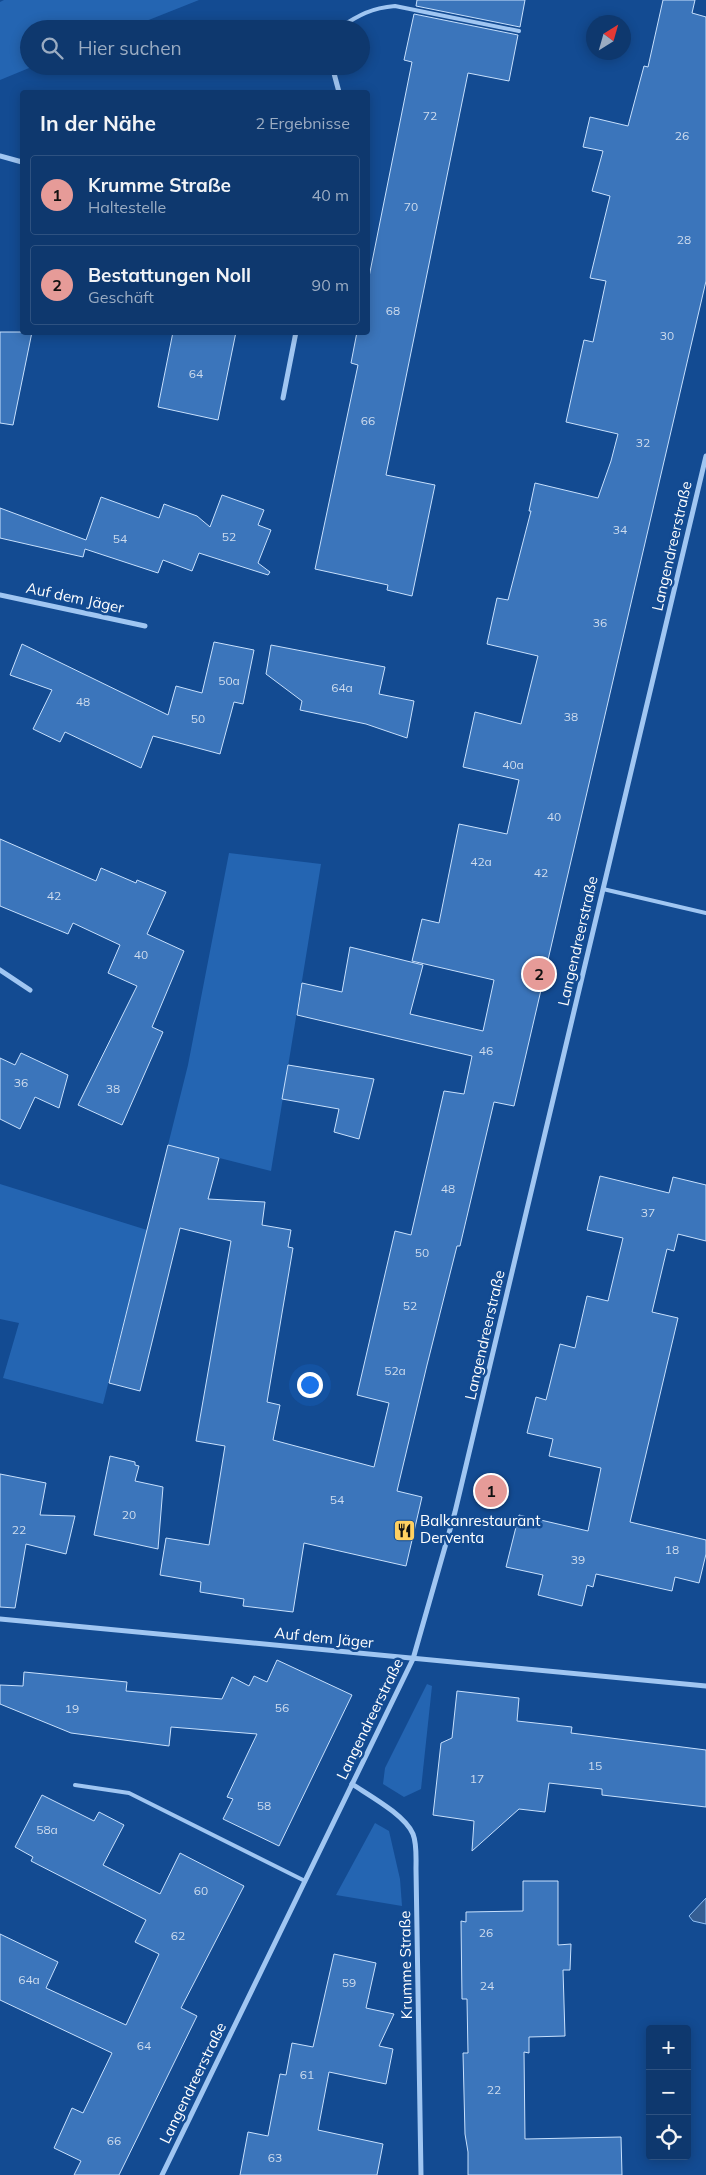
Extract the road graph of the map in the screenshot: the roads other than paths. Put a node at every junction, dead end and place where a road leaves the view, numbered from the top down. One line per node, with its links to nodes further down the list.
1 (351, 20): 2 (lane)
2 (519, 31)
3 (335, 75): 4 (street)
4 (339, 90)
5 (0, 156): 6 (street)
6 (20, 161)
7 (295, 335): 8 (street)
8 (283, 398)
9 (706, 456): 12 (street, Langendreerstraße)
10 (0, 595): 11 (street, Auf dem Jäger)
11 (145, 626)
12 (603, 889): 13 (lane); 17 (street, Langendreerstraße)
13 (706, 913)
14 (0, 970): 15 (street)
15 (30, 990)
16 (0, 1619): 17 (street, Auf dem Jäger)
17 (413, 1659): 18 (street, Auf dem Jäger); 19 (street, Langendreerstraße)
18 (706, 1686)
19 (352, 1784): 21 (street, Langendreerstraße); 23 (street, Krumme Straße)
20 (75, 1785): 21 (lane)
21 (305, 1881): 22 (street, Langendreerstraße)
22 (162, 2175)
23 (421, 2175)

